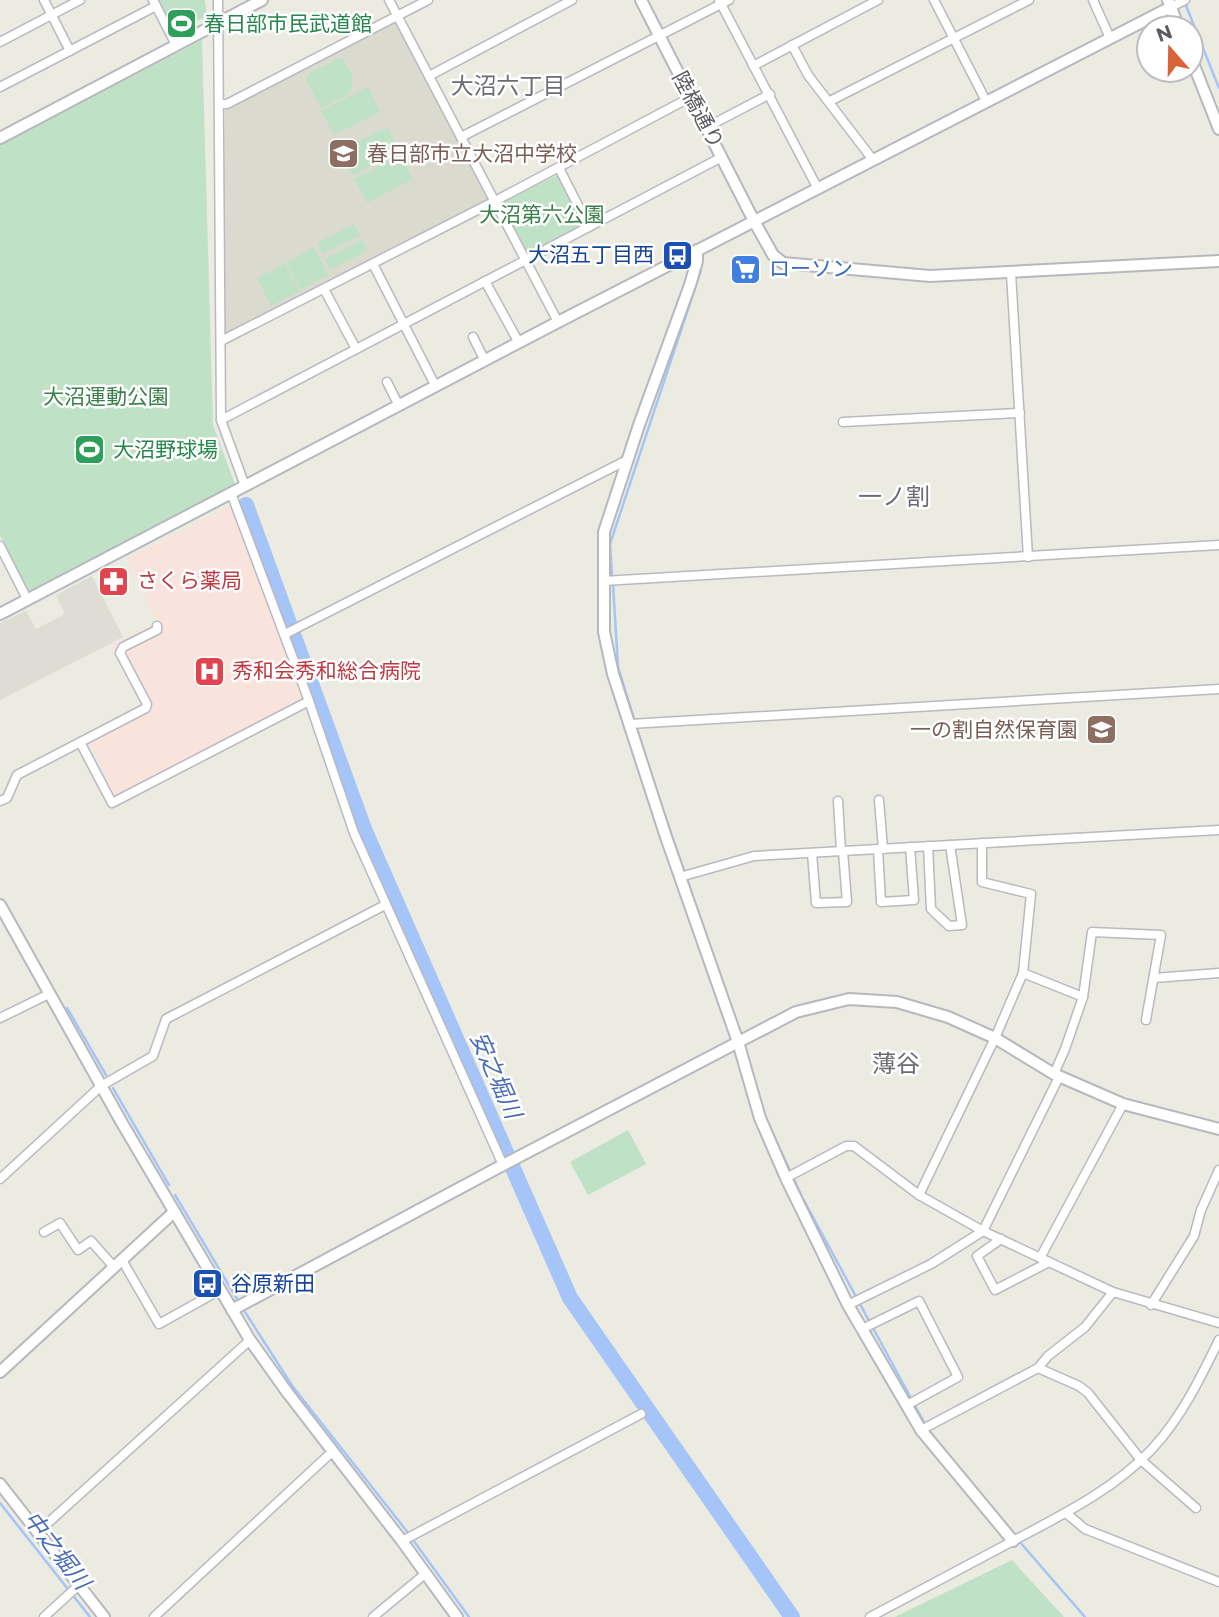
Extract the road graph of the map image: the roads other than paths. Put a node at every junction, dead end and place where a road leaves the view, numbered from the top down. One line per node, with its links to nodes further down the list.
1 (44, 0): 18 (street)
2 (80, 0): 18 (street)
3 (218, 0): 20 (street)
4 (262, 0): 20 (street)
5 (389, 0): 19 (street)
6 (428, 0): 19 (street)
7 (572, 0): 29 (street)
8 (641, 0): 21 (street, 陸橋通り)
9 (855, 0): 17 (street)
10 (878, 0): 17 (street)
11 (934, 0): 23 (street)
12 (1029, 0): 23 (street)
13 (1093, 0): 22 (street)
14 (723, 1): 21 (street); 28 (street)
15 (1176, 2): 22 (street)
16 (155, 3): 26 (street); 27 (street)
17 (860, 10): 25 (street)
18 (52, 15): 24 (street); 27 (street)
19 (397, 16): 29 (street); 36 (street)
20 (219, 22): 26 (street); 36 (street)
21 (659, 35): 33 (street, 陸橋通り); 41 (street)
22 (1110, 38): 35 (street)
23 (954, 39): 34 (street); 35 (street)
24 (0, 41)
25 (792, 44): 28 (street); 34 (street)
26 (176, 45): 40 (street)
27 (70, 51): 31 (street)
28 (753, 66): 32 (street)
29 (429, 76): 41 (street)
30 (1203, 84): 37 (street)
31 (0, 87)
32 (770, 94): 38 (street); 45 (street)
33 (691, 97): 38 (street, 陸橋通り); 44 (street)
34 (830, 101): 43 (street)
35 (986, 101): 43 (street)
36 (220, 104): 59 (street)
37 (1217, 116): 39 (street)
38 (707, 127): 42 (street, 陸橋通り)
39 (1219, 129)
40 (1, 134)
41 (461, 137): 46 (street)
42 (722, 157): 47 (street, 陸橋通り); 48 (street)
43 (873, 160): 45 (street)
44 (559, 168): 46 (street); 48 (street)
45 (818, 189): 47 (street)
46 (495, 201): 50 (street); 52 (street)
47 (754, 221): 49 (street); 53 (street, 陸橋通り)
48 (589, 227): 50 (street)
49 (697, 250): 56 (street); 69 (street)
50 (525, 261): 54 (street); 56 (street)
51 (1219, 261): 53 (street, 陸橋通り)
52 (373, 264): 55 (street); 57 (street)
53 (1011, 273): 66 (street)
54 (485, 281): 57 (street); 60 (street)
55 (324, 289): 59 (street); 61 (street)
56 (558, 322): 60 (street)
57 (404, 325): 61 (street); 64 (street)
58 (472, 337): 62 (street)
59 (221, 341): 67 (street)
60 (519, 343): 62 (street)
61 (356, 349): 67 (street)
62 (485, 361): 64 (street)
63 (387, 382): 65 (street)
64 (436, 387): 65 (street)
65 (399, 406): 70 (street)
66 (1020, 413): 68 (street); 74 (street)
67 (221, 420): 70 (street)
68 (843, 422)
69 (627, 460): 75 (street); 79 (street)
70 (245, 486): 71 (street)
71 (231, 493): 76 (street); 79 (street)
72 (1219, 545): 74 (street)
73 (0, 546): 76 (street)
74 (1028, 557): 75 (street)
75 (603, 582): 82 (street)
76 (27, 599): 77 (street)
77 (0, 614)
78 (157, 626): 83 (street)
79 (285, 634): 81 (street)
80 (1219, 689): 82 (street)
81 (309, 701): 83 (street); 97 (street)
82 (630, 724): 95 (street)
83 (80, 742): 85 (street)
84 (879, 800): 92 (street)
85 (0, 801)
86 (838, 801): 93 (street)
87 (1219, 830): 88 (street)
88 (982, 843): 89 (street); 98 (street)
89 (950, 845): 90 (street); 90 (street)
90 (928, 846): 91 (street)
91 (910, 847): 92 (street); 92 (street)
92 (880, 849): 93 (street)
93 (842, 851): 94 (street); 94 (street)
94 (812, 853): 95 (street)
95 (680, 877): 106 (street)
96 (0, 905): 101 (street)
97 (385, 905): 108 (street); 111 (street)
98 (1023, 973): 102 (street); 105 (street)
99 (1219, 973): 100 (street)
100 (1154, 978): 102 (street); 104 (street)
101 (49, 994): 103 (street); 108 (street)
102 (1083, 997): 107 (street)
103 (0, 1018)
104 (1146, 1020)
105 (995, 1038): 106 (street); 107 (street); 115 (street)
106 (738, 1042): 111 (street); 113 (street)
107 (1056, 1076): 109 (street); 117 (street)
108 (102, 1086): 114 (street); 116 (street)
109 (1123, 1104): 110 (street); 120 (street)
110 (1219, 1129)
111 (503, 1165): 126 (street)
112 (1219, 1170): 125 (street)
113 (786, 1178): 115 (street); 124 (street)
114 (0, 1179)
115 (919, 1195): 117 (street)
116 (174, 1212): 121 (street); 122 (street)
117 (983, 1231): 119 (street); 124 (street)
118 (44, 1232): 121 (street)
119 (1001, 1239): 120 (street); 120 (street)
120 (1045, 1260): 123 (street)
121 (118, 1264): 122 (street); 132 (street)
122 (220, 1290): 126 (street)
123 (1113, 1292): 125 (street); 131 (street)
124 (848, 1305): 128 (street)
125 (1151, 1305): 127 (street)
126 (232, 1310): 129 (street)
127 (1219, 1323)
128 (862, 1329): 133 (street); 133 (street)
129 (250, 1340): 136 (street); 141 (street)
130 (1219, 1340): 137 (street)
131 (1038, 1368): 135 (street); 137 (street)
132 (0, 1372)
133 (907, 1405): 135 (street)
134 (641, 1414): 143 (street)
135 (921, 1430): 142 (street)
136 (333, 1451): 143 (street); 149 (street)
137 (1141, 1460): 139 (street); 140 (street)
138 (0, 1484): 141 (street)
139 (1195, 1508)
140 (1066, 1513): 142 (street); 145 (street)
141 (38, 1532): 146 (street)
142 (1016, 1539): 152 (street)
143 (404, 1540): 144 (street)
144 (425, 1574): 150 (street); 151 (street)
145 (1219, 1582)
146 (77, 1587): 147 (street); 148 (street)
147 (44, 1617)
148 (104, 1617)
149 (154, 1617)
150 (373, 1617)
151 (457, 1617)
152 (870, 1617)

